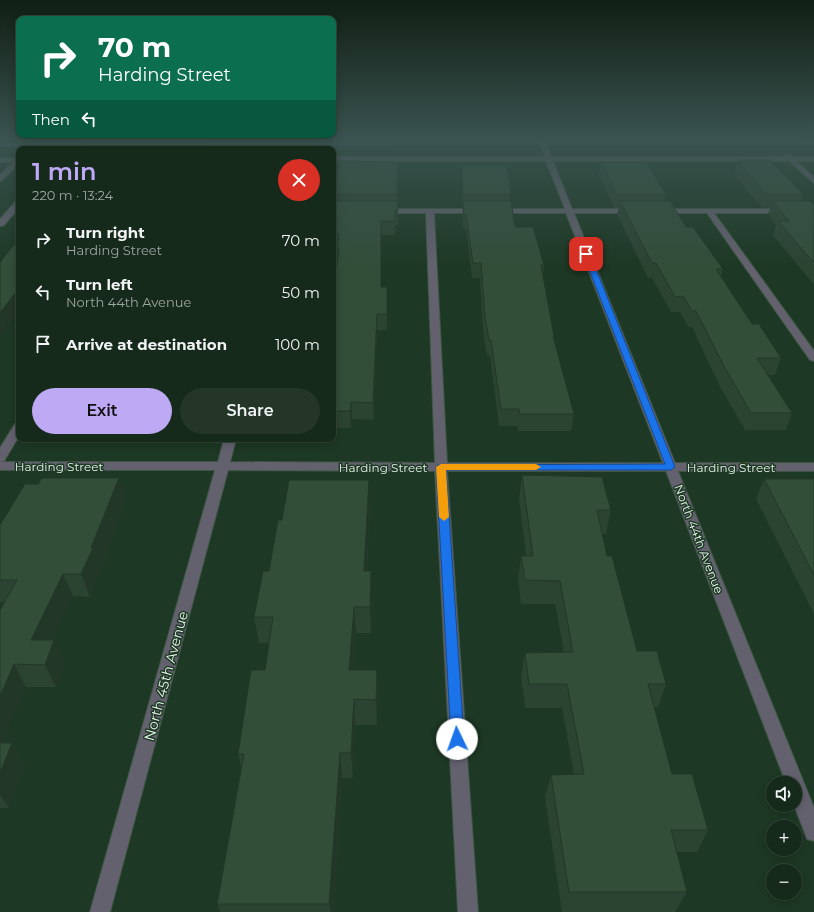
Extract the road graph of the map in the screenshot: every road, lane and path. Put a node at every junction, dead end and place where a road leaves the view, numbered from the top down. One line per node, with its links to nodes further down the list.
1 (558, 182): 4 (street, North 44th Avenue)
2 (370, 211): 3 (street)
3 (430, 211): 4 (street); 17 (street)
4 (570, 211): 5 (street); 18 (street, North 44th Avenue)
5 (639, 211)
6 (655, 211): 7 (street)
7 (709, 211): 8 (street); 11 (street)
8 (814, 211)
9 (15, 212): 10 (street)
10 (0, 224)
11 (814, 358)
12 (16, 431): 14 (street)
13 (229, 442): 16 (street, North 45th Avenue)
14 (0, 458)
15 (0, 466): 16 (street, Harding Street)
16 (223, 466): 17 (street, Harding Street); 23 (street, North 45th Avenue)
17 (441, 467): 18 (street, Harding Street); 24 (street)
18 (671, 467): 19 (street, Harding Street); 20 (street, North 44th Avenue)
19 (814, 467)
20 (792, 776)
21 (802, 801): 22 (street, North 44th Avenue)
22 (814, 832)
23 (100, 912)
24 (468, 912)

